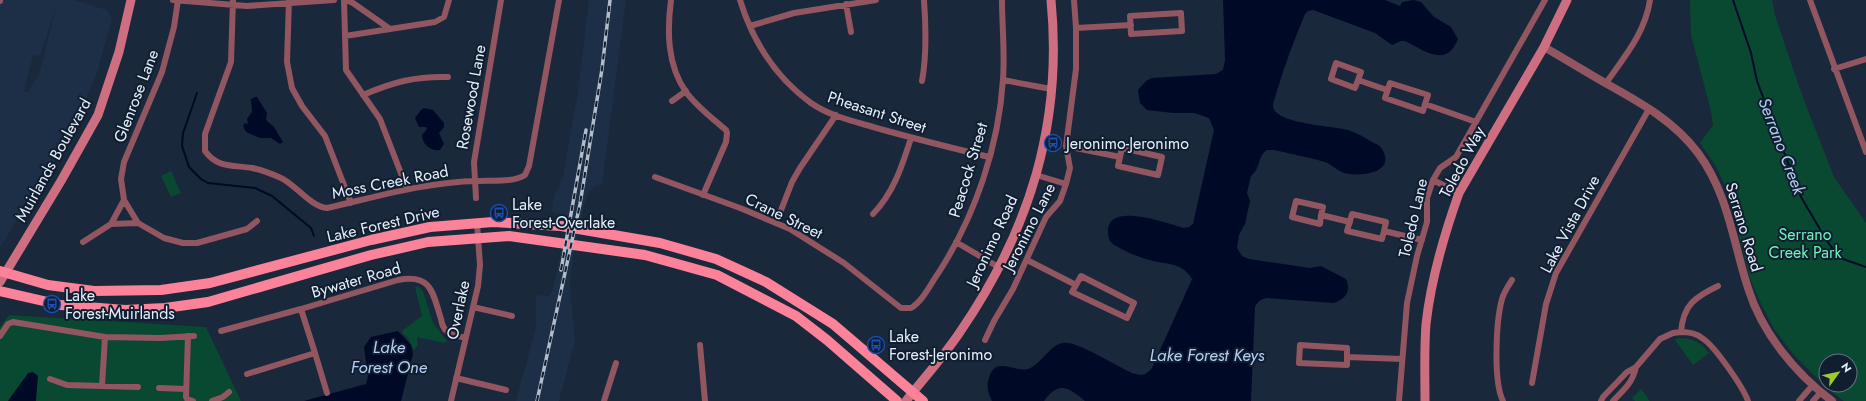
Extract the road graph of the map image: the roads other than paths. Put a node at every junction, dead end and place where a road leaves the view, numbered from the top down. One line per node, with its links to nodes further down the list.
1 (131, 0): 77 (main road, Muirlands Boulevard)
2 (176, 0): 20 (street); 60 (street, Glenrose Lane)
3 (334, 0): 19 (street)
4 (345, 0): 25 (street); 27 (street)
5 (449, 0): 25 (street)
6 (501, 0): 54 (street, Rosewood Lane)
7 (559, 0): 54 (street, Moss Creek Road)
8 (671, 0): 38 (street)
9 (740, 0): 23 (street, Pheasant Street)
10 (876, 0): 21 (street)
11 (924, 0): 34 (street)
12 (1002, 0): 32 (street, Peacock Street)
13 (1051, 0): 36 (main road, Jeronimo Road)
14 (1074, 0): 24 (street, Jeronimo Lane)
15 (1544, 0): 44 (street, Toledo Lane)
16 (1567, 0): 28 (main road, Toledo Way)
17 (1650, 0): 35 (street)
18 (1810, 0): 30 (street)
19 (289, 2): 20 (street); 61 (street)
20 (233, 3): 61 (street, Moss Creek Road)
21 (846, 4): 23 (street); 26 (street)
22 (1131, 25): 22 (street); 24 (street)
23 (750, 26): 43 (street, Pheasant Street)
24 (1076, 28): 47 (street, Jeronimo Lane)
25 (390, 29): 27 (street)
26 (851, 32)
27 (345, 36): 39 (street)
28 (1544, 47): 35 (street, Serrano Road); 57 (main road, Toledo Way)
29 (1866, 59): 30 (street)
30 (1834, 69): 46 (street)
31 (448, 77): 39 (street)
32 (1003, 80): 36 (street); 49 (street, Peacock Street)
33 (1358, 80): 33 (street); 37 (street)
34 (922, 81)
35 (1606, 83): 42 (street, Serrano Road)
36 (1052, 89): 51 (main road, Jeronimo Road)
37 (1387, 90): 41 (street); 41 (street)
38 (686, 91): 40 (street); 58 (street)
39 (363, 95): 56 (street)
40 (672, 101)
41 (1425, 104): 44 (street)
42 (1649, 108): 102 (street, Lake Vista Drive); 104 (street, Serrano Road)
43 (836, 115): 45 (street, Pheasant Street); 68 (street)
44 (1476, 122): 53 (street, Toledo Lane)
45 (911, 138): 49 (street, Pheasant Street); 62 (street)
46 (1863, 140): 48 (street)
47 (1066, 146): 50 (street); 55 (street, Jeronimo Lane)
48 (1866, 152)
49 (989, 157): 74 (street, Peacock Street)
50 (1120, 157): 50 (street)
51 (1036, 175): 55 (street); 76 (main road, Jeronimo Road)
52 (655, 177): 58 (street, Crane Street)
53 (1433, 180): 57 (street); 72 (street, Toledo Lane)
54 (475, 181): 56 (street, Moss Creek Road); 59 (street, Rosewood Lane)
55 (1066, 184): 75 (street, Jeronimo Lane)
56 (407, 189): 61 (street, Moss Creek Road)
57 (1459, 193): 123 (main road, Toledo Way)
58 (703, 195): 68 (street, Crane Street)
59 (476, 198)
60 (124, 200): 67 (street, Glenrose Lane); 69 (street)
61 (351, 203)
62 (873, 214)
63 (1321, 215): 63 (street); 66 (street)
64 (257, 221): 67 (street, Glenrose Lane)
65 (477, 222): 71 (street, Overlake); 77 (main road, Lake Forest Drive); 114 (main road, Lake Forest Drive)
66 (1350, 222): 70 (street); 70 (street)
67 (138, 223): 69 (street)
68 (776, 223): 84 (street, Crane Street)
69 (111, 224): 73 (street)
70 (1384, 231): 72 (street)
71 (478, 237): 82 (main road, Lake Forest Drive); 83 (street, Overlake); 120 (main road, Lake Forest Drive)
72 (1422, 240): 96 (street, Toledo Lane)
73 (83, 242)
74 (956, 242): 76 (street); 84 (street, Peacock Street)
75 (1027, 260): 80 (street); 92 (street, Jeronimo Lane)
76 (1000, 268): 114 (main road, Jeronimo Road)
77 (3, 272): 79 (main road, Muirlands Boulevard)
78 (1512, 280): 124 (street)
79 (0, 282)
80 (1076, 285): 80 (street)
81 (1718, 286): 88 (street)
82 (0, 291)
83 (473, 307): 86 (street); 91 (street, Overlake)
84 (912, 308)
85 (301, 309): 87 (street, Bywater Road); 91 (street, Bywater Road); 94 (street)
86 (512, 316)
87 (221, 331)
88 (1681, 332): 98 (street); 127 (street)
89 (0, 336): 90 (street)
90 (104, 337): 103 (street); 107 (street)
91 (465, 338): 100 (street, Overlake)
92 (985, 340)
93 (700, 345): 119 (street)
94 (315, 353): 99 (street); 111 (street)
95 (1347, 357): 95 (street); 96 (street)
96 (1402, 359): 122 (street, Toledo Lane)
97 (616, 363): 118 (street)
98 (1636, 367): 125 (street); 126 (street)
99 (247, 374)
100 (456, 378): 108 (street); 117 (street, Overlake)
101 (50, 379): 103 (street)
102 (1532, 383)
103 (102, 386): 105 (street)
104 (1812, 386): 109 (street, Serrano Road); 128 (street)
105 (138, 387)
106 (159, 388): 107 (street)
107 (186, 389): 115 (street)
108 (506, 390)
109 (1818, 390)
110 (229, 392): 116 (street)
111 (327, 393)
112 (1819, 393): 129 (street)
113 (1821, 393): 130 (street, Serrano Road)
114 (909, 397): 121 (main road, Lake Forest Drive)
115 (193, 401)
116 (212, 401)
117 (451, 401)
118 (604, 401)
119 (705, 401)
120 (897, 401)
121 (922, 401)
122 (1399, 401)
123 (1425, 401)
124 (1503, 401)
125 (1601, 401)
126 (1613, 401)
127 (1748, 401)
128 (1799, 401)
129 (1813, 401)
130 (1832, 401)

